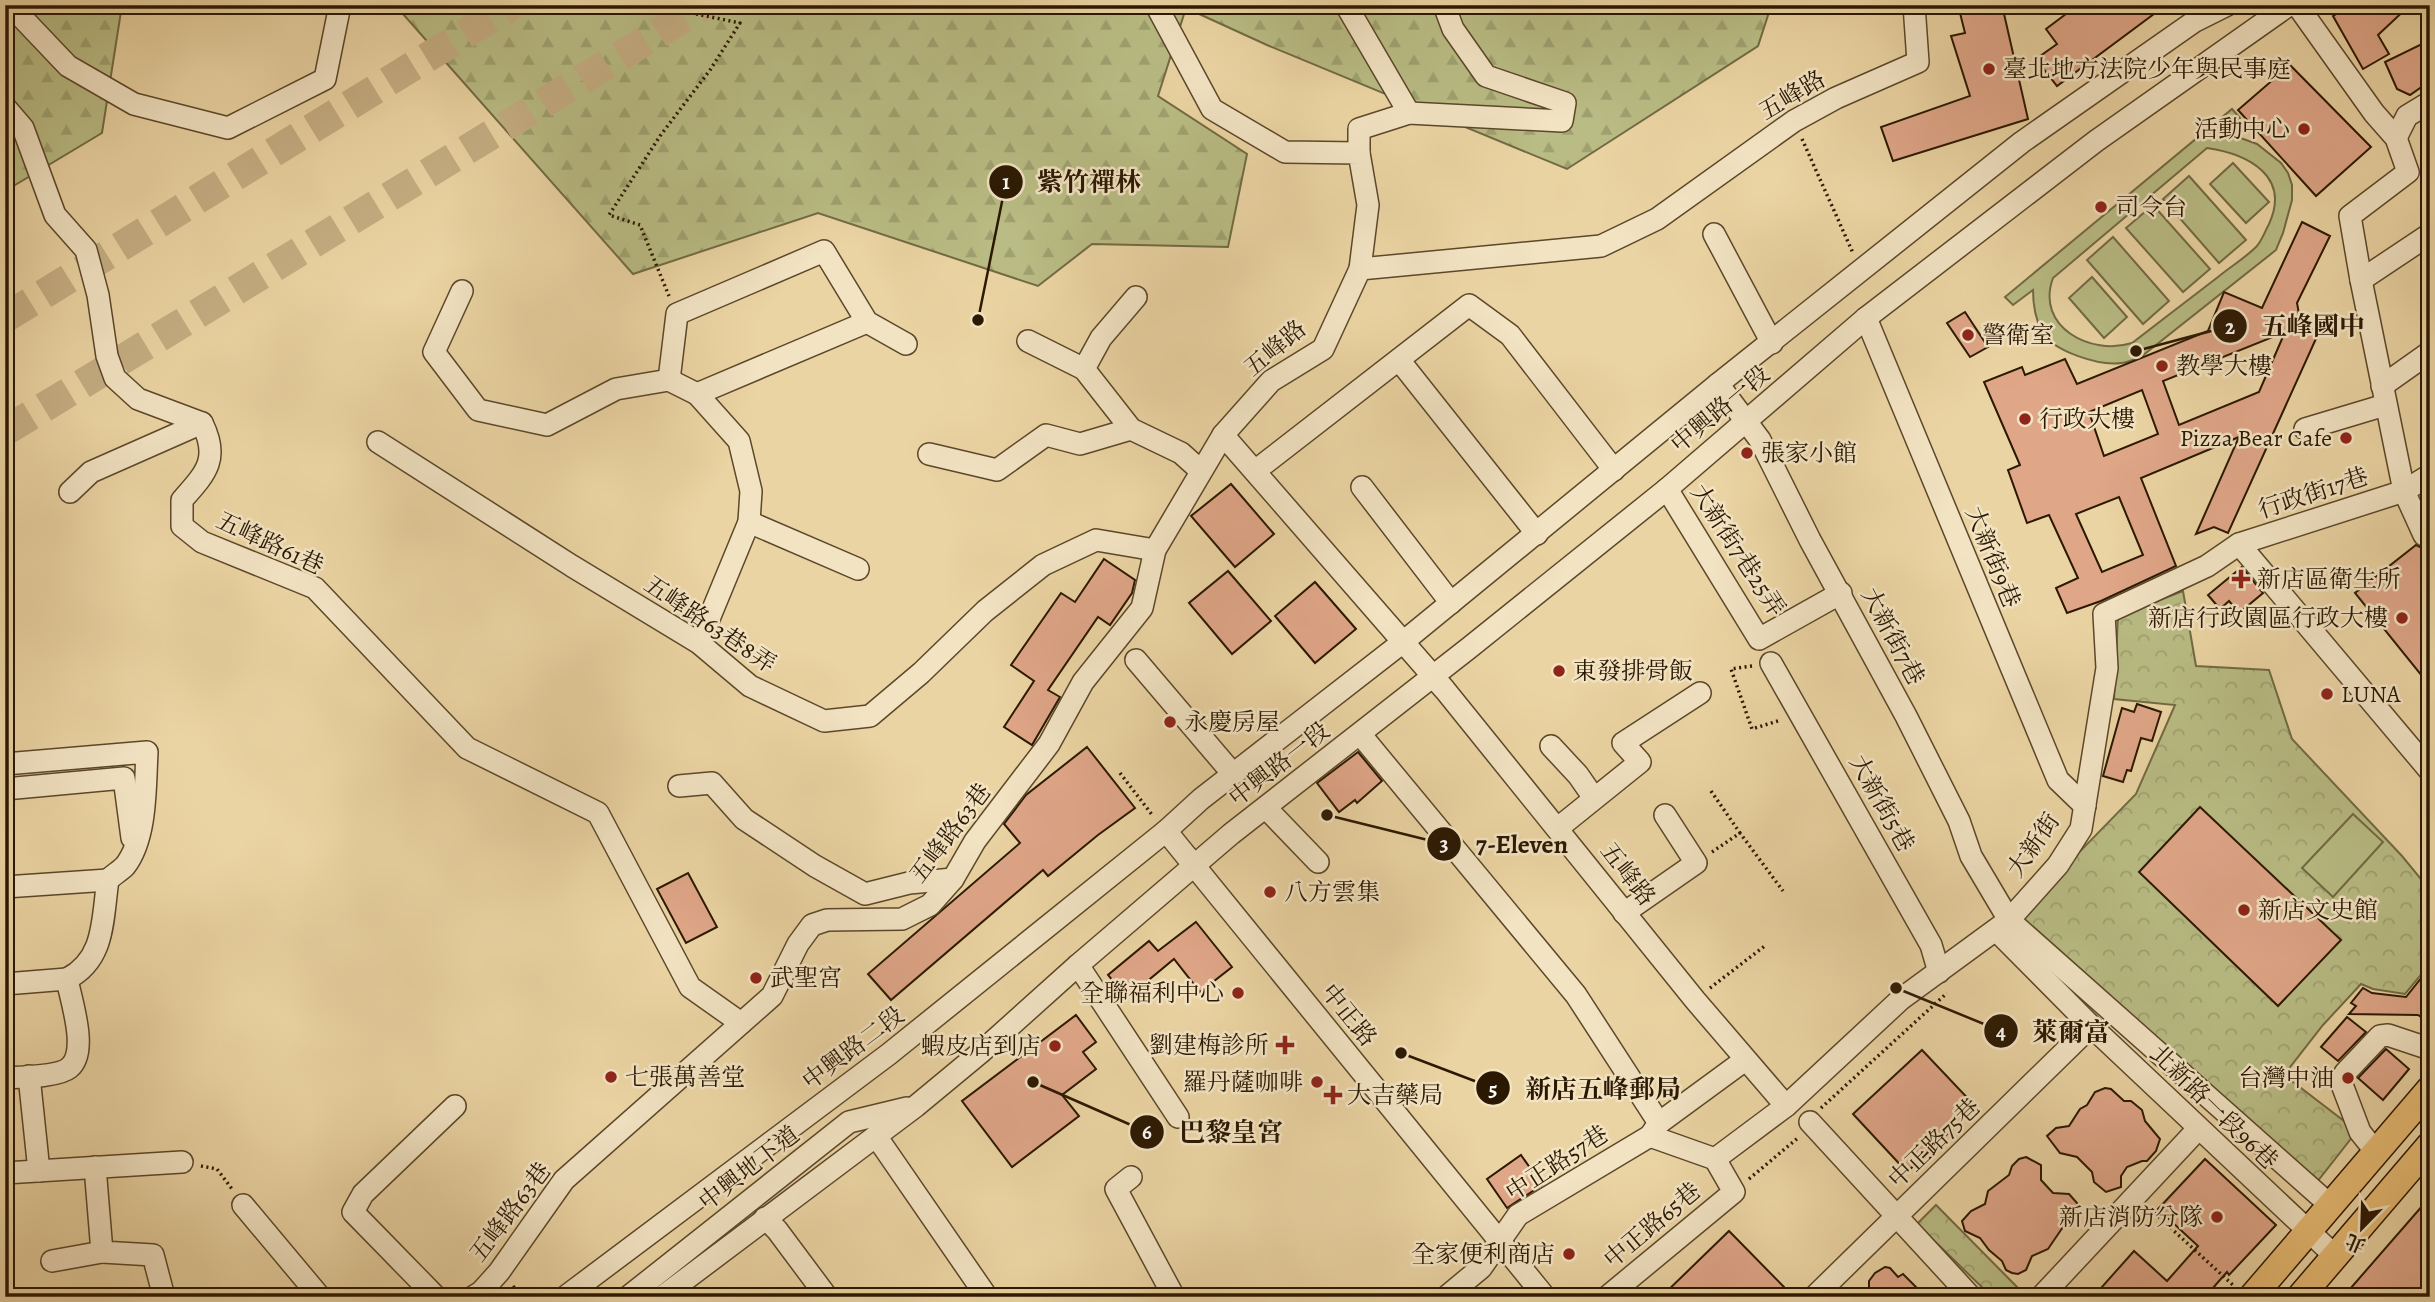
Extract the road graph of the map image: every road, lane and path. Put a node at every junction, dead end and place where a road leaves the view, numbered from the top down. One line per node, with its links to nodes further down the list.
1 (9, 5): 2 (street)
2 (340, 5)
3 (653, 5): 25 (path)
4 (1156, 5): 17 (street)
5 (1346, 5): 14 (street)
6 (1444, 5): 14 (street)
7 (1914, 5): 15 (street, 五峰路)
8 (2227, 5): 11 (street); 29 (street, 中興路一段)
9 (2289, 5): 11 (street, 中興路一段)
10 (2297, 5): 16 (street)
11 (2248, 33): 26 (street, 中興路一段)
12 (2430, 102): 16 (street)
13 (5, 107): 39 (street)
14 (1409, 113): 17 (street)
15 (1794, 121): 18 (path); 21 (street, 五峰路)
16 (2396, 138): 22 (street)
17 (1359, 153): 21 (street)
18 (1843, 231)
19 (1714, 234): 29 (street)
20 (2430, 234): 22 (street)
21 (1360, 268): 42 (street, 五峰路)
22 (2361, 280): 37 (street)
23 (462, 291): 34 (street)
24 (1136, 297): 33 (street)
25 (677, 314): 27 (street); 34 (street)
26 (1866, 318): 38 (street, 中興路一段); 78 (street, 大新街9巷)
27 (867, 322): 30 (street); 36 (street)
28 (1028, 341): 33 (street)
29 (1772, 343): 35 (street, 中興路一段)
30 (906, 344)
31 (2430, 352): 37 (street)
32 (1399, 360): 45 (street); 47 (street); 54 (street)
33 (1084, 369): 40 (street)
34 (669, 380): 36 (street)
35 (1718, 384): 38 (street, 大新街7巷); 45 (street, 中興路一段)
36 (697, 394): 53 (street)
37 (2384, 396): 41 (street); 51 (street)
38 (1746, 422): 50 (street, 中興路一段); 59 (street, 大新街7巷)
39 (202, 423): 52 (street); 100 (street, 五峰路61巷)
40 (1131, 429): 44 (street); 46 (street)
41 (2305, 429)
42 (1223, 435): 46 (street, 五峰路63巷); 47 (street, 五峰路)
43 (378, 442): 62 (street, 五峰路63巷8弄)
44 (929, 454)
45 (1614, 470): 54 (street, 中興路一段)
46 (1201, 471): 57 (street, 五峰路63巷)
47 (1255, 471): 61 (street, 五峰路)
48 (2430, 475): 51 (street, 行政街17巷)
49 (1362, 486): 60 (street)
50 (1667, 489): 59 (street, 大新街7巷25弄); 65 (street, 中興路一段)
51 (2404, 491): 55 (street); 56 (street, 行政街17巷)
52 (70, 492)
53 (749, 522): 58 (street); 62 (street)
54 (1537, 534): 60 (street, 中興路一段)
55 (2424, 535)
56 (2239, 544): 71 (street); 78 (street, 大新街)
57 (1155, 550): 62 (street, 五峰路63巷8弄); 89 (street, 五峰路63巷)
58 (858, 569)
59 (1840, 593): 93 (street, 大新街7巷)
60 (1451, 603): 61 (street, 中興路一段)
61 (1403, 642): 65 (street, 五峰路); 73 (street, 中興路一段)
62 (699, 643)
63 (1136, 660): 73 (street)
64 (1771, 663): 67 (street, 大新街5巷); 67 (path)
65 (1432, 676): 68 (street, 中興路一段); 81 (street, 五峰路)
66 (1700, 694): 77 (street)
67 (1802, 714): 97 (street, 大新街5巷)
68 (1360, 734): 79 (street, 中興路一段); 112 (street)
69 (1551, 746): 77 (street)
70 (5, 764): 84 (street)
71 (2430, 771)
72 (1120, 773): 82 (path)
73 (1233, 774): 82 (street, 中興路一段)
74 (679, 786): 89 (street)
75 (5, 789): 84 (street)
76 (1711, 791): 83 (path)
77 (1594, 798): 81 (street)
78 (2085, 806): 93 (street, 大新街)
79 (1266, 808): 85 (street); 87 (street, 中興路一段)
80 (1665, 815): 86 (street)
81 (1558, 828): 92 (street, 五峰路)
82 (1166, 831): 87 (street, 中正路); 142 (street, 中興路二段)
83 (1740, 834): 86 (path); 91 (path)
84 (134, 849): 88 (street)
85 (1318, 862)
86 (1696, 863): 92 (street)
87 (1195, 867): 95 (street); 130 (street, 中正路)
88 (108, 880): 90 (street); 96 (street)
89 (953, 880): 100 (street, 五峰路63巷)
90 (5, 887)
91 (1783, 891)
92 (1624, 913): 99 (street, 五峰路)
93 (2003, 925): 97 (street, 大新街); 101 (street, 北新路一段96巷); 126 (street)
94 (1766, 945): 99 (path)
95 (1078, 965): 108 (street); 110 (street)
96 (67, 979): 98 (street); 104 (street)
97 (1947, 979): 109 (street, 大新街); 111 (path)
98 (5, 984)
99 (1695, 1000): 103 (street, 五峰路)
100 (741, 1023): 141 (street, 五峰路63巷)
101 (2091, 1026): 113 (street, 北新路一段96巷); 127 (street, 中正路75巷)
102 (2430, 1049): 116 (street)
103 (1745, 1060): 109 (street, 五峰路); 112 (street)
104 (29, 1076): 105 (street); 120 (street)
105 (5, 1078)
106 (2430, 1089): 116 (main road)
107 (455, 1106): 140 (street)
108 (916, 1106): 114 (street); 143 (street, 中興地下道)
109 (1786, 1106): 117 (street, 大新街)
110 (1178, 1116)
111 (1812, 1124): 123 (path); 127 (street)
112 (1654, 1129): 117 (street); 130 (street, 中正路57巷)
113 (2198, 1129): 124 (street); 129 (street, 北新路一段96巷)
114 (876, 1136): 128 (street); 145 (street)
115 (2430, 1145): 132 (main road)
116 (2376, 1152): 126 (main road)
117 (1715, 1159): 123 (street, 中正路65巷)
118 (181, 1162): 119 (street); 125 (path)
119 (95, 1167): 120 (street); 131 (street)
120 (38, 1171): 121 (street)
121 (5, 1173)
122 (1131, 1177): 146 (street)
123 (1734, 1192): 149 (street, 中正路65巷)
124 (2136, 1197): 135 (path); 152 (street)
125 (243, 1205): 139 (street)
126 (2330, 1205): 129 (main road)
127 (1897, 1215): 150 (street, 中正路75巷); 151 (street)
128 (765, 1218): 136 (street); 144 (street)
129 (2308, 1232): 132 (street, 北新路一段96巷); 135 (main road)
130 (1499, 1242): 147 (street, 中正路57巷); 148 (street, 中正路)
131 (102, 1252): 133 (street); 138 (street)
132 (2335, 1256): 153 (main road)
133 (52, 1261)
134 (513, 1286): 137 (path)
135 (2246, 1293)
136 (672, 1294)
137 (520, 1296)
138 (164, 1297)
139 (320, 1297)
140 (436, 1297)
141 (473, 1297)
142 (565, 1297)
143 (628, 1297)
144 (827, 1297)
145 (987, 1297)
146 (1174, 1297)
147 (1447, 1297)
148 (1545, 1297)
149 (1607, 1297)
150 (1814, 1297)
151 (1971, 1297)
152 (2041, 1297)
153 (2300, 1297)

